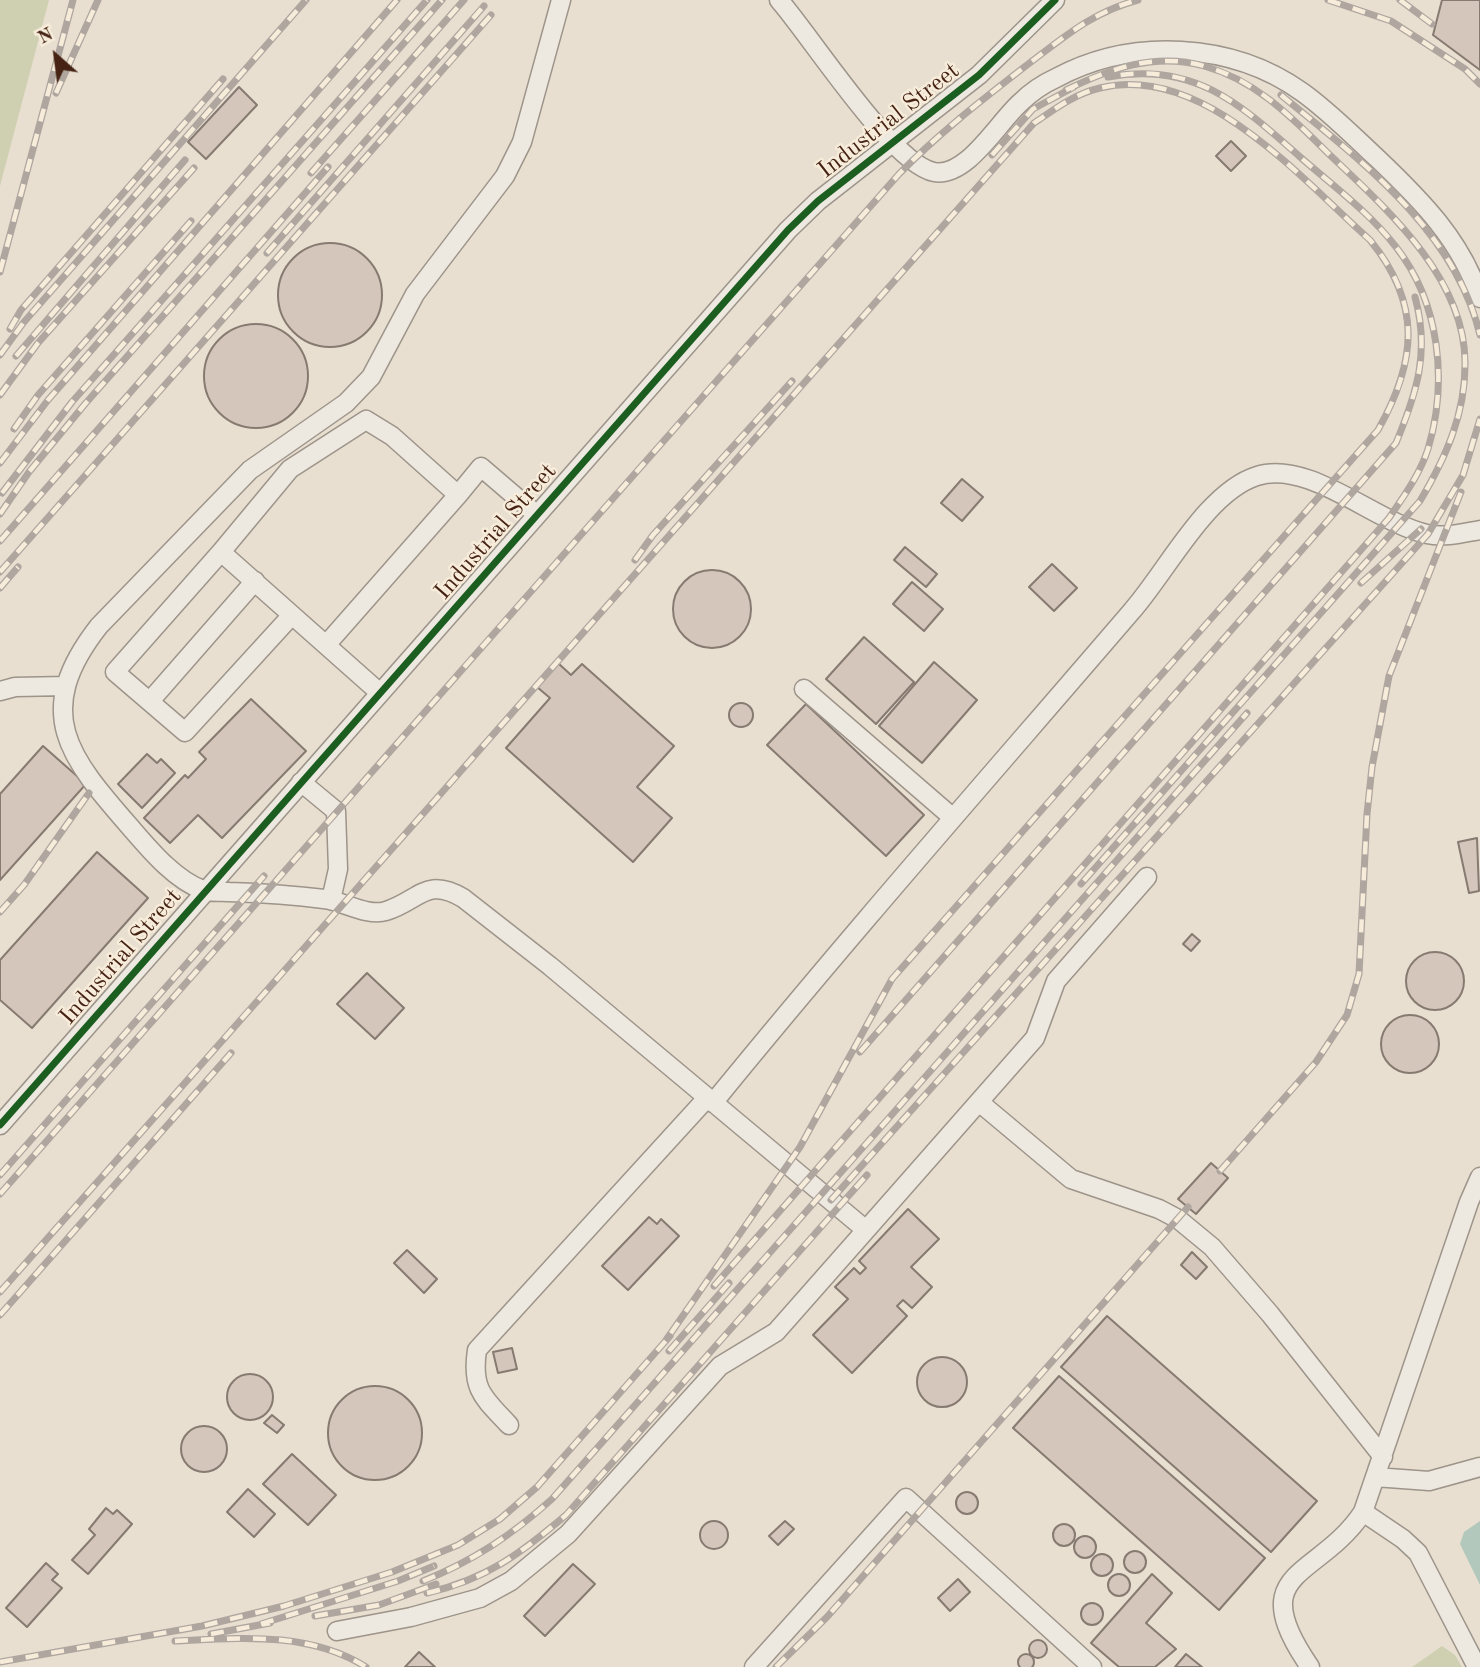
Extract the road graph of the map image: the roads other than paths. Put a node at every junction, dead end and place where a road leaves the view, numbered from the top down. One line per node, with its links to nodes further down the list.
1 (561, 0): 13 (street)
2 (779, 0): 4 (street)
3 (1055, 0): 4 (street, Industrial Street)
4 (893, 142): 5 (street); 7 (street, Industrial Street)
5 (1480, 298)
6 (458, 495): 7 (street); 9 (street); 12 (street)
7 (537, 515): 16 (street, Industrial Street)
8 (1480, 530): 19 (street)
9 (221, 552): 10 (street); 17 (street)
10 (255, 581): 11 (street); 17 (street)
11 (292, 615): 12 (street); 17 (street)
12 (326, 645): 16 (street)
13 (66, 686): 15 (street); 21 (street)
14 (804, 689): 19 (street)
15 (0, 691)
16 (380, 693): 18 (street, Industrial Street)
17 (150, 701)
18 (301, 782): 21 (street, Industrial Street); 22 (street)
19 (952, 817): 23 (street)
20 (1147, 877): 24 (street)
21 (204, 891): 22 (street); 25 (street, Industrial Street)
22 (331, 900): 23 (street)
23 (710, 1100): 27 (street); 28 (street)
24 (979, 1102): 27 (street); 29 (street)
25 (0, 1125)
26 (1480, 1177): 29 (street)
27 (866, 1230): 33 (street)
28 (509, 1425)
29 (1382, 1457): 31 (street)
30 (1480, 1467): 31 (street)
31 (1376, 1477): 32 (street)
32 (1363, 1513): 36 (street); 37 (street)
33 (337, 1631)
34 (754, 1667): 35 (street)
35 (1092, 1667)
36 (1310, 1667)
37 (1477, 1667)

